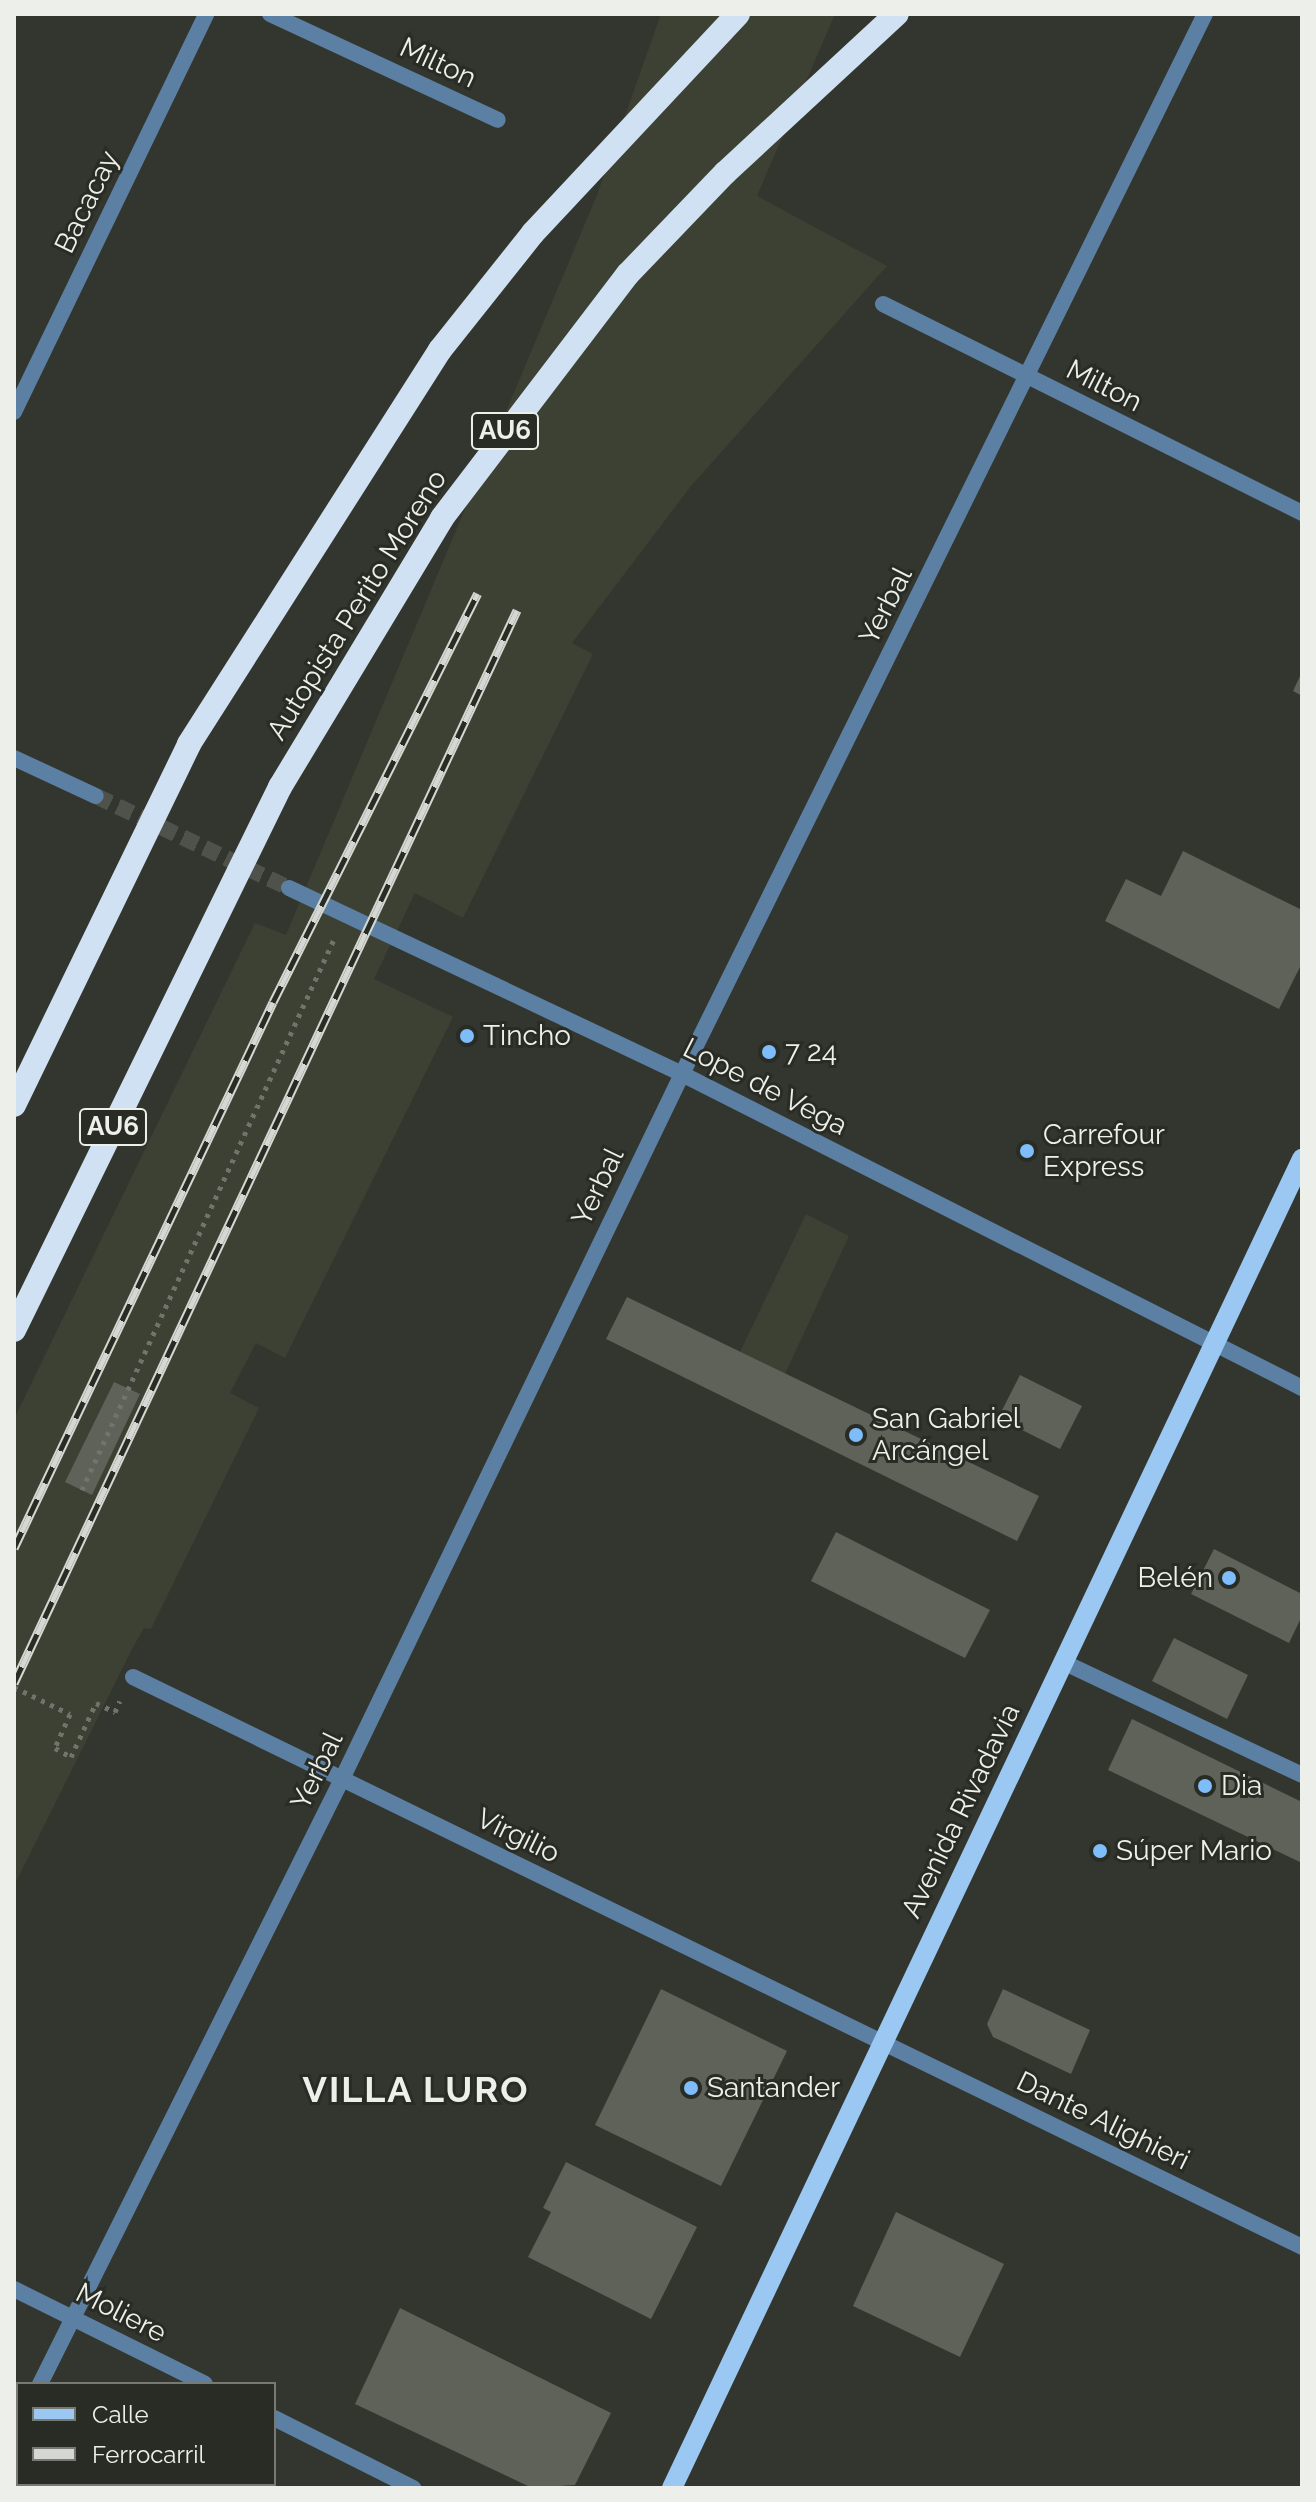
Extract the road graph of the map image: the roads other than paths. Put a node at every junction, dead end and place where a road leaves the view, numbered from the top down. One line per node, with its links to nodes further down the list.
1 (206, 14): 9 (street, Bacacay)
2 (270, 14): 6 (street, Milton)
3 (738, 14): 15 (highway)
4 (897, 14): 17 (highway, Autopista Perito Moreno / AU6)
5 (1205, 14): 8 (street, Yerbal)
6 (498, 120)
7 (883, 304): 8 (street, Milton)
8 (1030, 377): 10 (street, Milton); 14 (street, Yerbal)
9 (14, 412)
10 (1302, 513)
11 (14, 758): 12 (street)
12 (96, 796)
13 (289, 888): 14 (street, Lope de Vega)
14 (682, 1074): 18 (street, Lope de Vega); 23 (street, Yerbal)
15 (14, 1105)
16 (1302, 1159): 18 (main road, Avenida Rivadavia)
17 (14, 1330)
18 (1214, 1342): 19 (street, Lope de Vega); 20 (main road, Avenida Rivadavia)
19 (1302, 1388)
20 (1063, 1662): 22 (street); 24 (main road, Avenida Rivadavia)
21 (133, 1677): 23 (street, Virgilio)
22 (1302, 1775)
23 (342, 1779): 24 (street, Virgilio); 27 (street, Yerbal)
24 (881, 2041): 25 (street, Dante Alighieri); 32 (main road, Avenida Rivadavia)
25 (1302, 2247)
26 (14, 2289): 27 (street, Moliere)
27 (72, 2318): 28 (street, Yerbal); 29 (street, Moliere)
28 (41, 2382)
29 (201, 2382)
30 (276, 2419): 31 (street)
31 (413, 2488)
32 (672, 2488)

